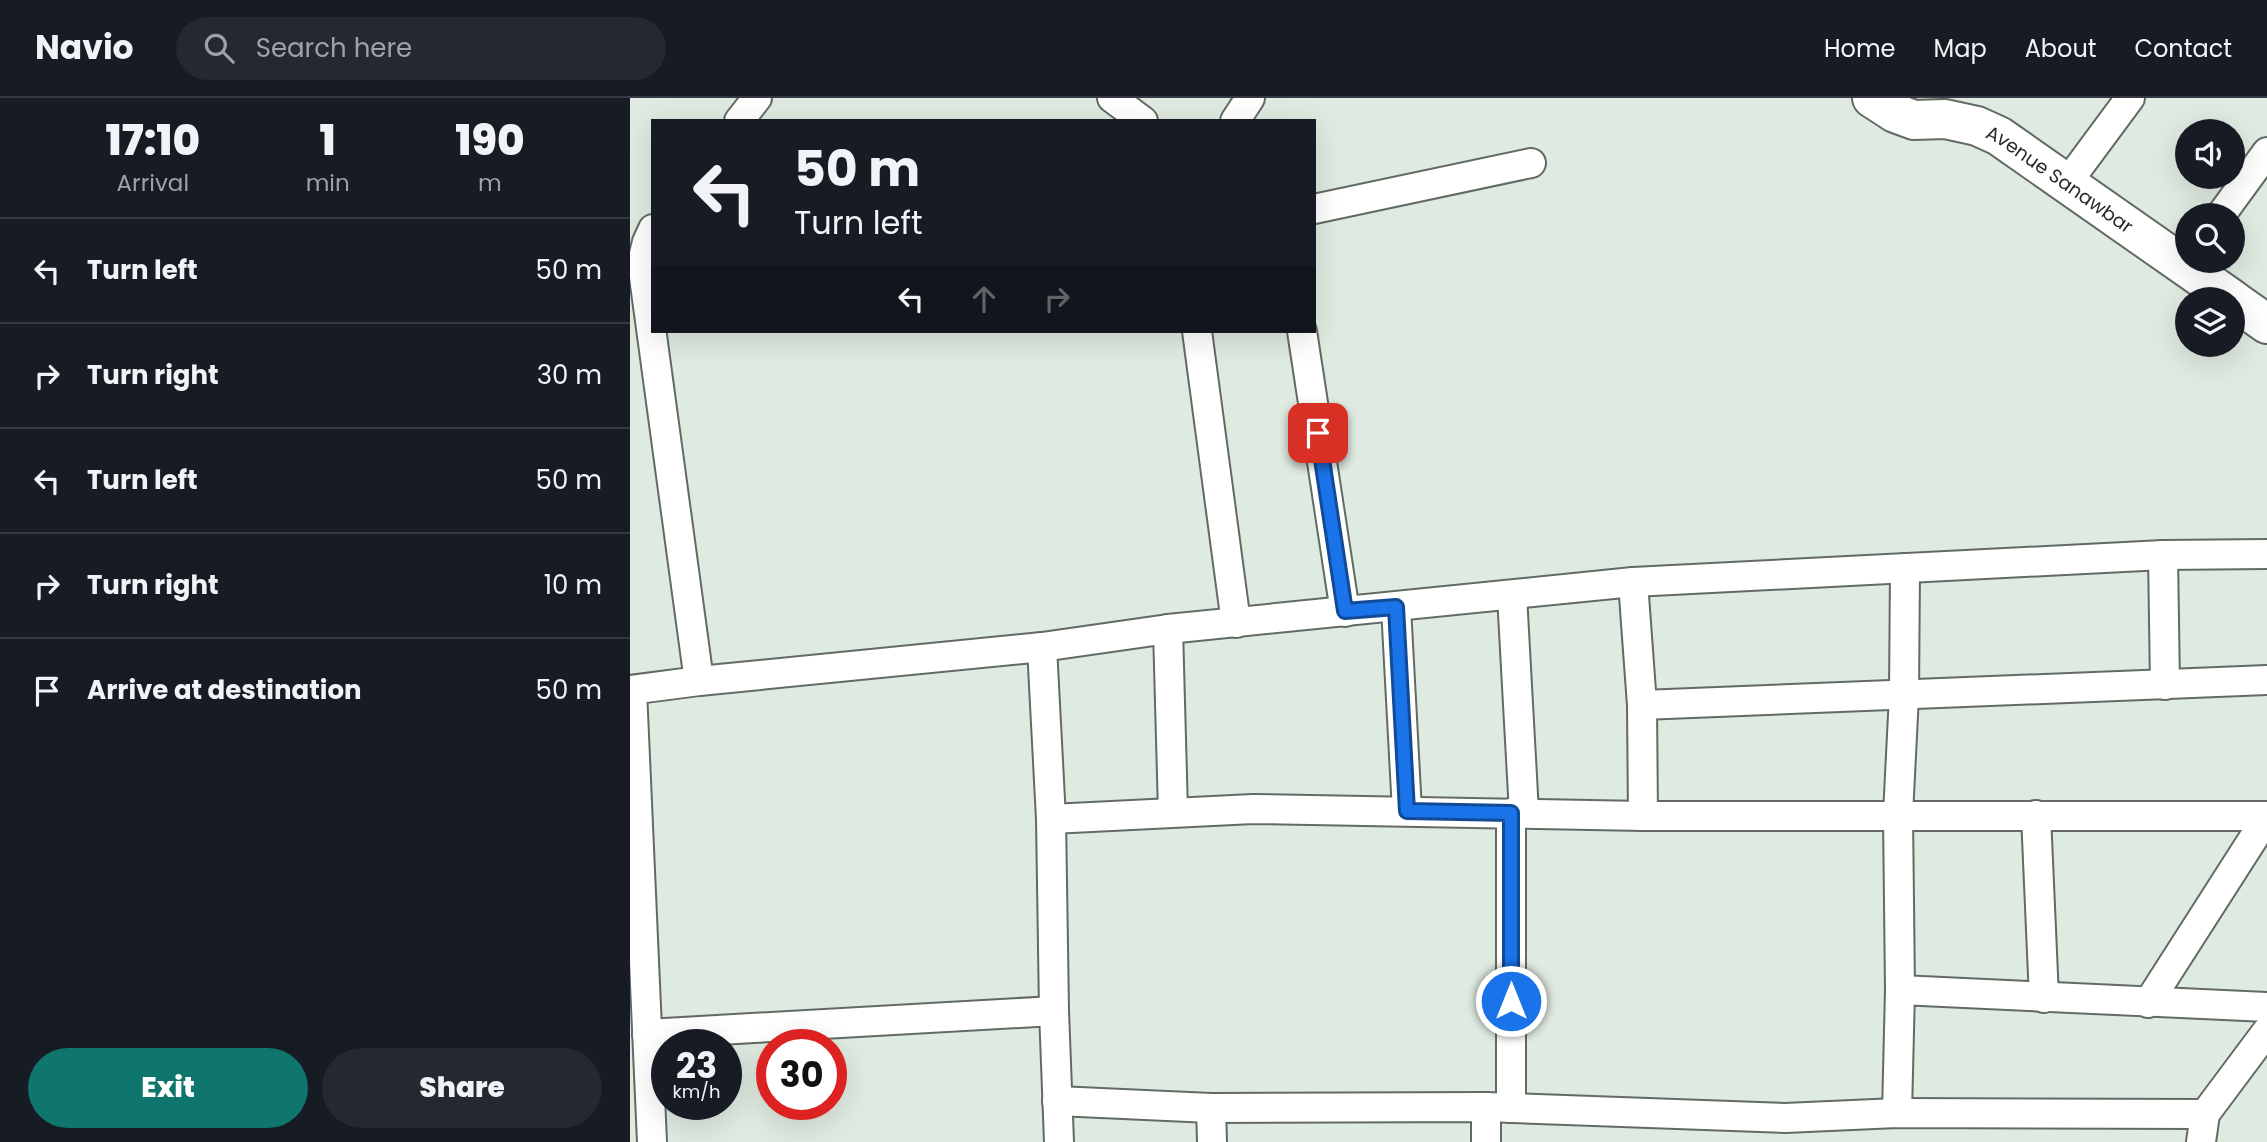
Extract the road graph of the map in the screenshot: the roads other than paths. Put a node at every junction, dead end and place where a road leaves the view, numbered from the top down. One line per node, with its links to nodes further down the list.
1 (757, 98): 7 (street)
2 (1112, 98): 8 (street)
3 (1250, 98): 9 (street)
4 (1872, 98): 6 (street, Avenue Sanawbar)
5 (2130, 98): 12 (street)
6 (1952, 109): 12 (street, Avenue Sanawbar)
7 (740, 119)
8 (1140, 119)
9 (1236, 119)
10 (2267, 152): 13 (street)
11 (1531, 163): 14 (street)
12 (2067, 183): 16 (street, Avenue Sanawbar)
13 (2230, 203)
14 (1316, 209)
15 (651, 233): 21 (street)
16 (2175, 255)
17 (2199, 273): 18 (street, Avenue Sanawbar)
18 (2217, 287)
19 (2245, 308): 20 (street, Avenue Sanawbar)
20 (2267, 324)
21 (651, 328)
22 (652, 333): 36 (street)
23 (1197, 333): 32 (street)
24 (1302, 333): 31 (street)
25 (2267, 554): 26 (street)
26 (2163, 555): 27 (street); 37 (street)
27 (1905, 568): 28 (street); 39 (street)
28 (1633, 582): 29 (street); 40 (street)
29 (1512, 595): 30 (street); 43 (street)
30 (1396, 607): 31 (street); 41 (street)
31 (1345, 611): 32 (street)
32 (1236, 623): 33 (street)
33 (1168, 629): 34 (street); 42 (street)
34 (1042, 647): 36 (street); 48 (street)
35 (2267, 680): 37 (street)
36 (699, 681): 38 (street)
37 (2165, 685): 39 (street)
38 (631, 690): 55 (street)
39 (1904, 695): 40 (street); 46 (street)
40 (1642, 705): 45 (street)
41 (1407, 811): 42 (street); 43 (street)
42 (1173, 813): 48 (street)
43 (1518, 813): 45 (street); 57 (street)
44 (2036, 815): 46 (street); 47 (street); 50 (street)
45 (1643, 816): 46 (street)
46 (1899, 816): 49 (street)
47 (2267, 816): 51 (street)
48 (1051, 819): 53 (street)
49 (1900, 990): 50 (street); 59 (street)
50 (2044, 998): 51 (street)
51 (2148, 1003): 52 (street)
52 (2267, 1007)
53 (1054, 1011): 55 (street); 56 (street)
54 (2267, 1031): 60 (street)
55 (647, 1034): 62 (street)
56 (1057, 1101): 58 (street); 63 (street)
57 (1498, 1107): 58 (street); 61 (street); 65 (street)
58 (1211, 1108): 64 (street)
59 (1897, 1113): 60 (street); 61 (street)
60 (2205, 1114): 66 (street)
61 (1785, 1130)
62 (652, 1142)
63 (1059, 1142)
64 (1212, 1142)
65 (1486, 1142)
66 (2201, 1142)

